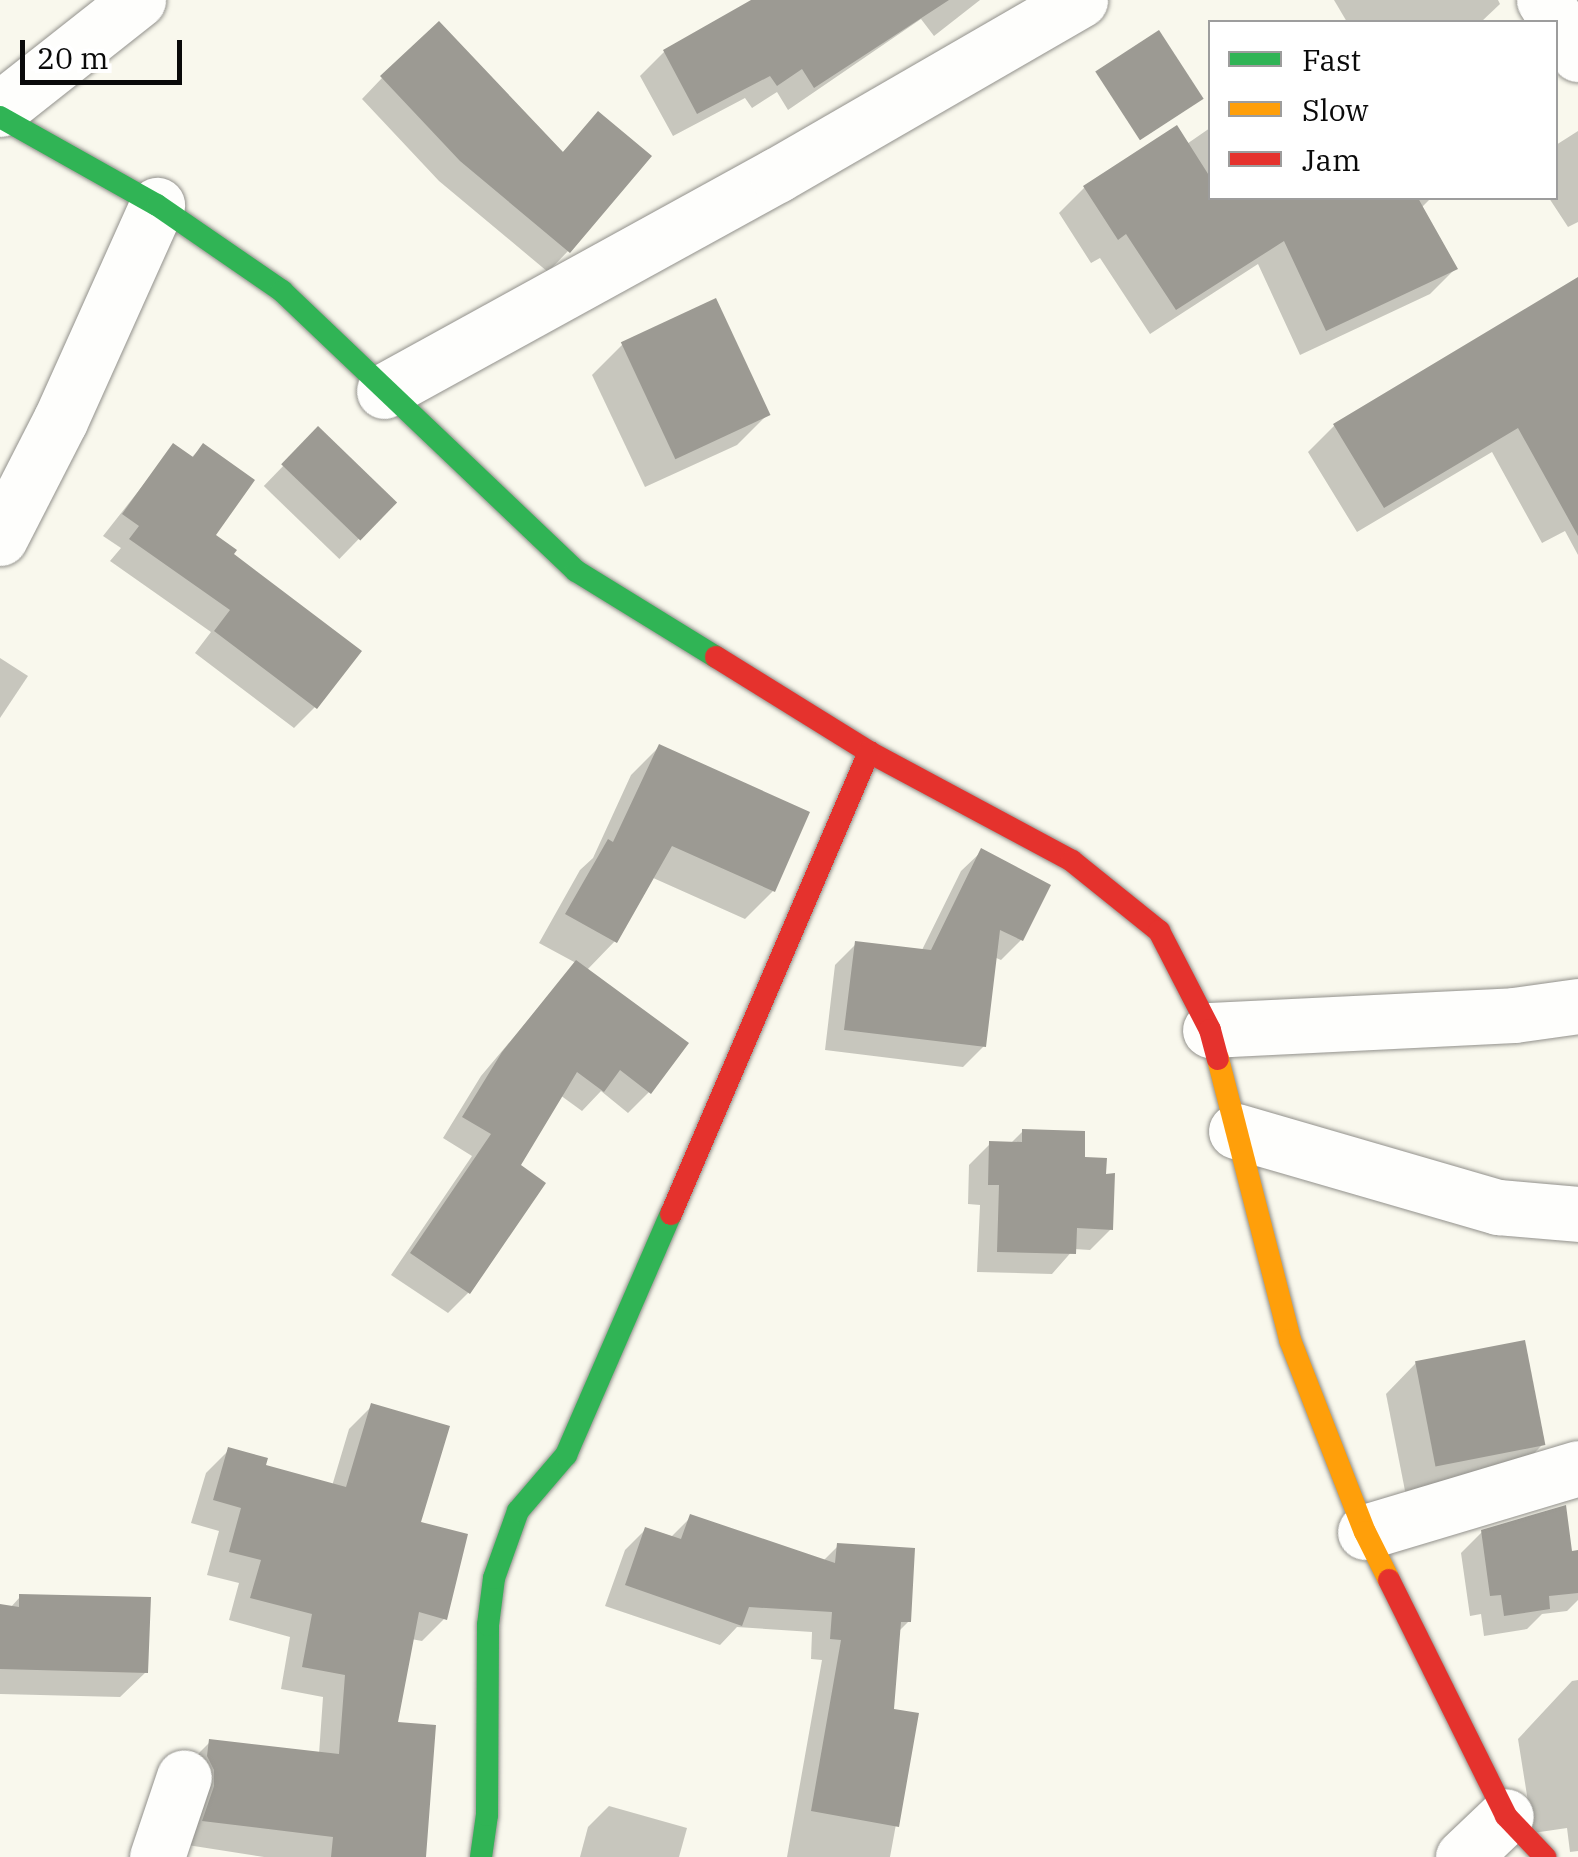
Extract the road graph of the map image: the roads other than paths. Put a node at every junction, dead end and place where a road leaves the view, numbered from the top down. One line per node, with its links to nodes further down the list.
1 (138, 0): 5 (street)
2 (1080, 0): 8 (street)
3 (1558, 22): 4 (street)
4 (1578, 54)
5 (0, 109)
6 (0, 117): 7 (street)
7 (156, 205): 8 (street); 9 (street)
8 (384, 391): 10 (street)
9 (0, 538)
10 (869, 752): 12 (street); 20 (street)
11 (1578, 1006): 12 (street)
12 (1210, 1030): 13 (street)
13 (1236, 1131): 14 (street); 16 (street)
14 (1578, 1214)
15 (1578, 1468): 16 (street)
16 (1365, 1532): 18 (street)
17 (184, 1777): 19 (street)
18 (1506, 1816): 21 (street); 22 (street)
19 (157, 1857)
20 (481, 1857)
21 (1462, 1857)
22 (1545, 1857)

